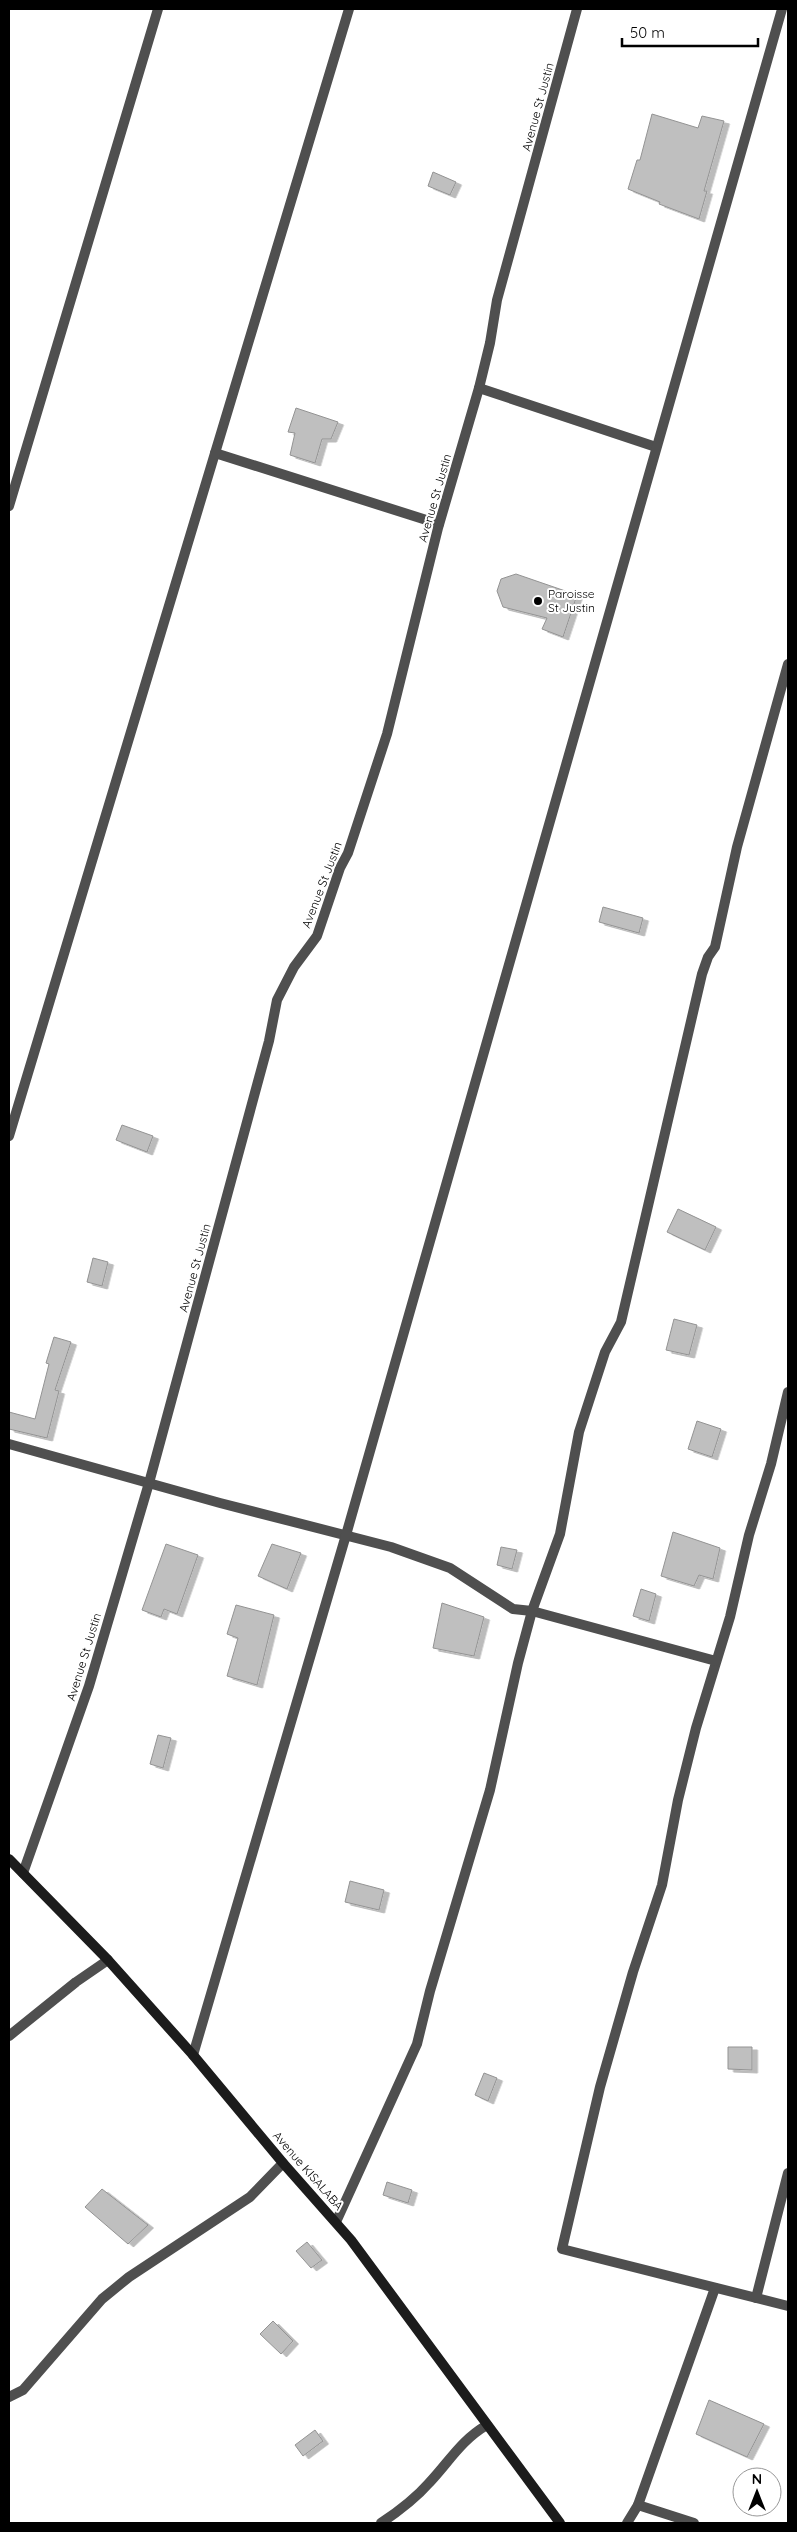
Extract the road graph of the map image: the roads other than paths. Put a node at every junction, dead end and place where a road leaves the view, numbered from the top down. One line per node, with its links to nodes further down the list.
1 (158, 9): 8 (street)
2 (349, 9): 7 (street)
3 (577, 9): 5 (street, Avenue St Justin)
4 (782, 9): 6 (street)
5 (479, 388): 6 (street); 9 (street, Avenue St Justin)
6 (656, 448): 15 (street)
7 (215, 453): 9 (street); 11 (street)
8 (9, 506)
9 (439, 524): 14 (street, Avenue St Justin)
10 (788, 664): 16 (street)
11 (9, 1136)
12 (788, 1392): 17 (street)
13 (9, 1444): 14 (street)
14 (149, 1483): 15 (street); 19 (street, Avenue St Justin)
15 (346, 1535): 16 (street); 22 (street)
16 (532, 1611): 17 (street); 25 (street)
17 (716, 1661): 26 (street)
18 (9, 1859): 19 (street, Avenue KISALABA)
19 (23, 1873): 20 (street, Avenue KISALABA)
20 (108, 1960): 21 (street); 22 (street, Avenue KISALABA)
21 (9, 2036)
22 (193, 2055): 23 (street, Avenue KISALABA)
23 (283, 2163): 25 (street, Avenue KISALABA); 29 (street)
24 (788, 2173): 27 (street)
25 (336, 2222): 30 (street, Avenue KISALABA)
26 (715, 2288): 27 (street); 31 (street)
27 (756, 2298): 28 (street)
28 (788, 2306)
29 (9, 2396)
30 (487, 2425): 32 (street); 33 (street, Avenue KISALABA)
31 (638, 2506): 34 (street); 35 (street)
32 (381, 2523)
33 (560, 2523)
34 (627, 2523)
35 (694, 2523)

